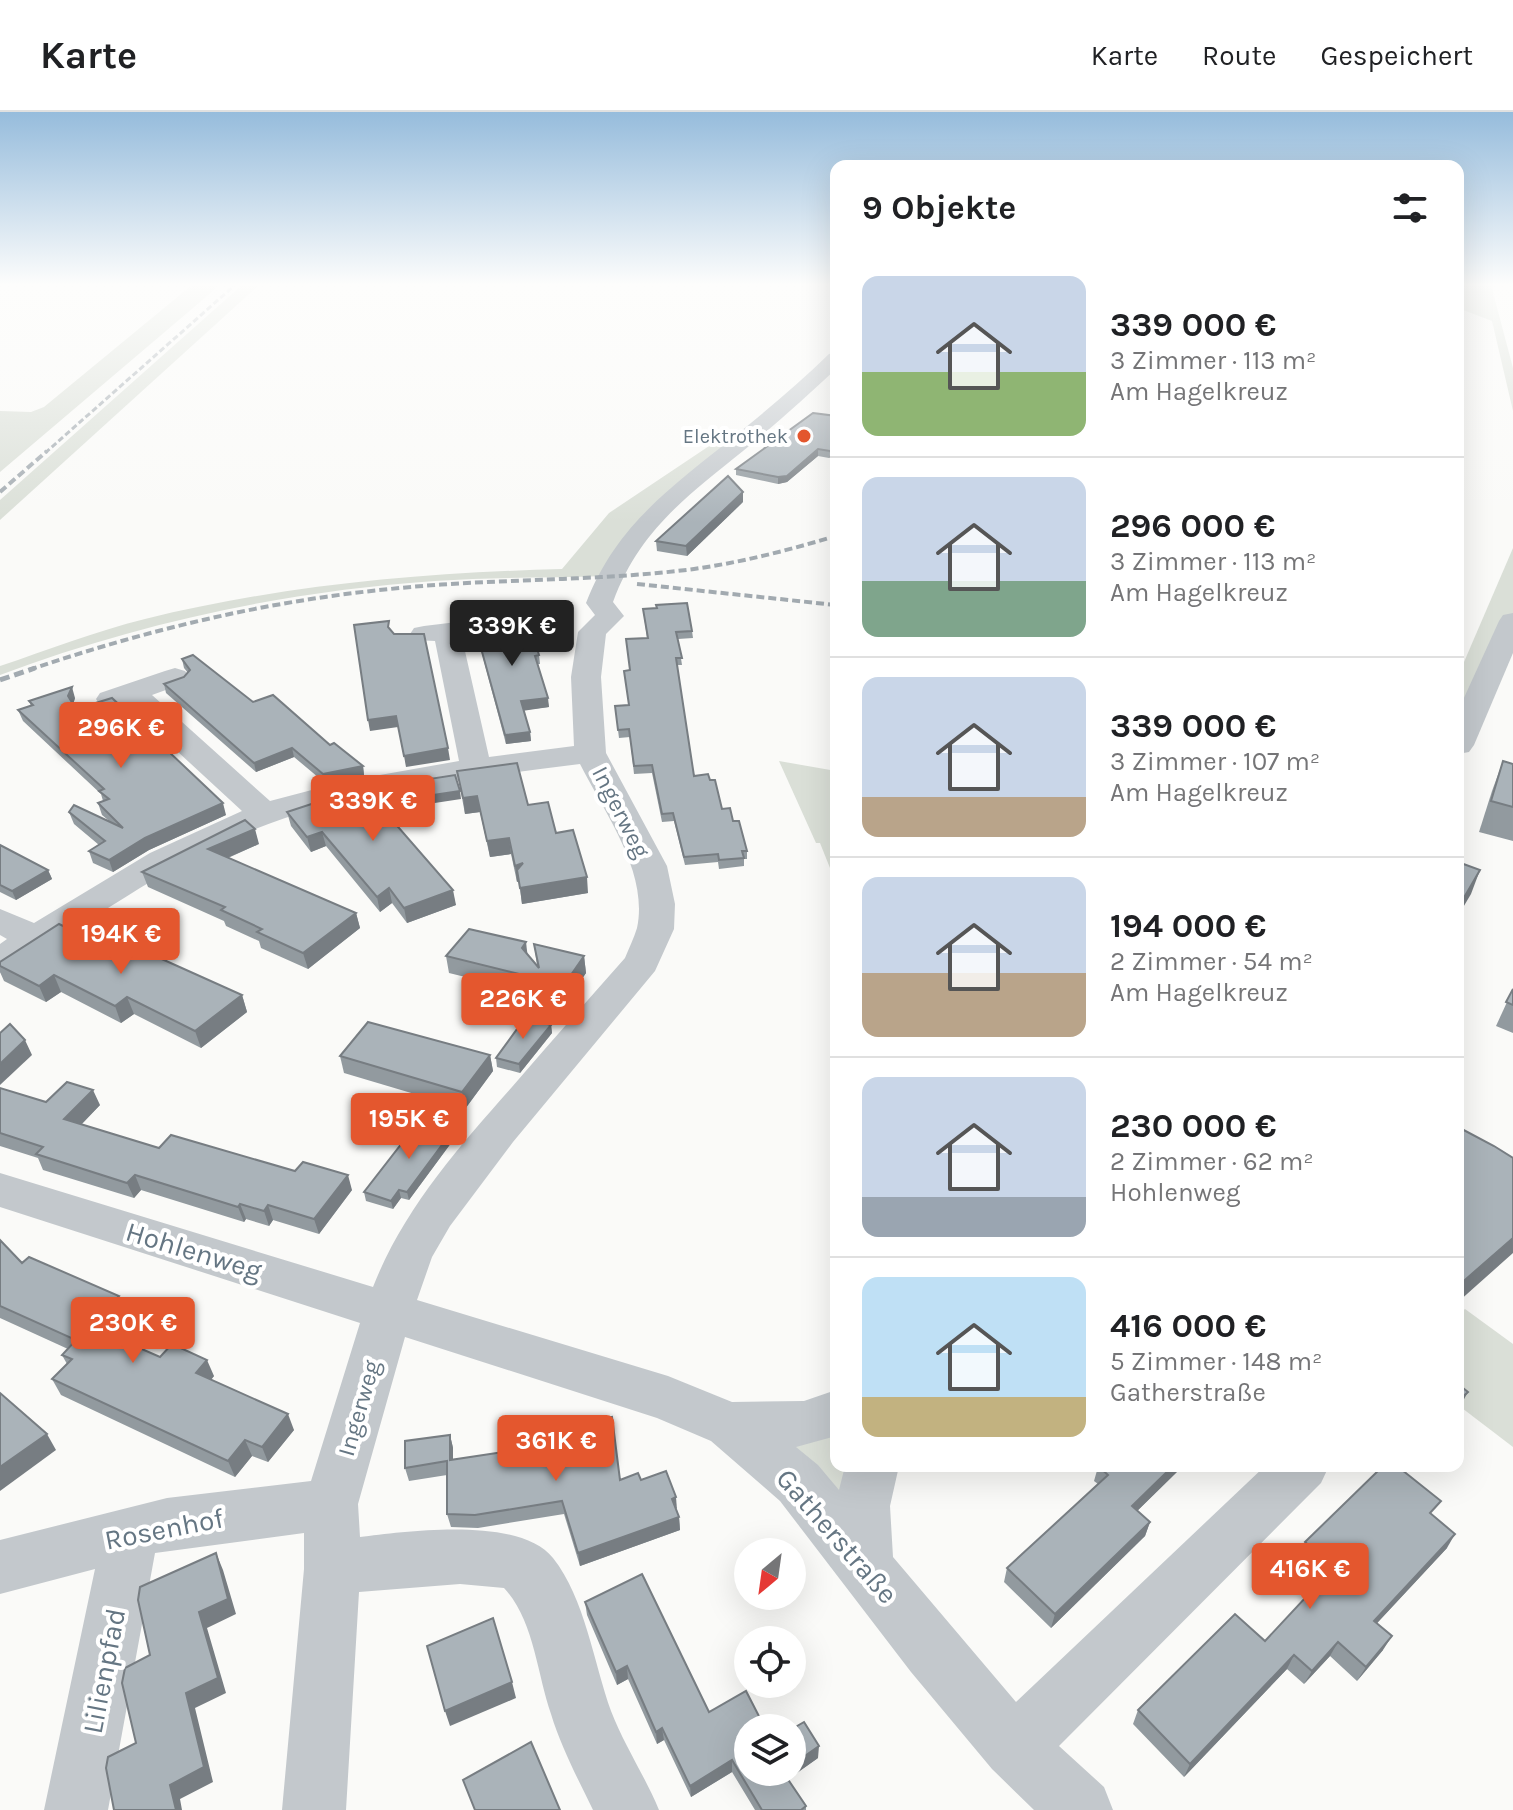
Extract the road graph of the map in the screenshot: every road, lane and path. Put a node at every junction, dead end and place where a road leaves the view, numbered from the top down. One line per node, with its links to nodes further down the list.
1 (829, 364): 10 (street, Ingerweg)
2 (1513, 621): 9 (street)
3 (490, 626): 4 (street)
4 (447, 632): 5 (street); 11 (street)
5 (406, 636)
6 (175, 677): 7 (street)
7 (131, 692): 8 (street); 12 (street)
8 (89, 706)
9 (1464, 731)
10 (590, 753): 11 (street); 17 (street, Ingerweg)
11 (476, 768): 12 (street)
12 (265, 814): 14 (street)
13 (0, 920): 14 (street)
14 (35, 939): 15 (street)
15 (0, 961)
16 (0, 1190): 17 (street, Hohlenweg)
17 (388, 1312): 19 (street, Gatherstraße); 22 (street, Ingerweg)
18 (830, 1415): 19 (street)
19 (730, 1425): 24 (street, Gatherstraße)
20 (870, 1472): 24 (street)
21 (1296, 1472): 27 (street)
22 (331, 1504): 23 (street, Rosenhof); 26 (street, Ingerweg)
23 (131, 1532): 25 (street, Rosenhof); 28 (street, Lilienpfad)
24 (865, 1563): 27 (street, Gatherstraße)
25 (0, 1567)
26 (332, 1569): 29 (street, Ingerweg); 30 (street)
27 (1014, 1747): 31 (street, Gatherstraße)
28 (76, 1810)
29 (314, 1810)
30 (627, 1810)
31 (1081, 1810)

